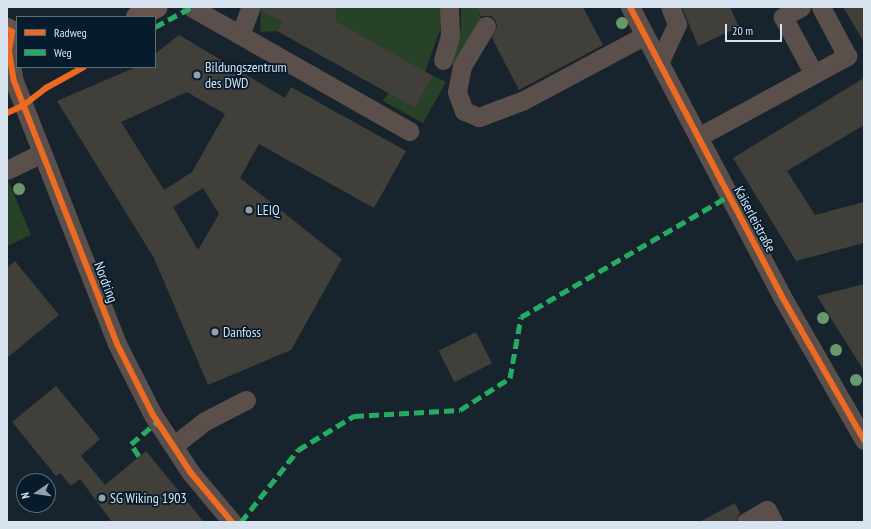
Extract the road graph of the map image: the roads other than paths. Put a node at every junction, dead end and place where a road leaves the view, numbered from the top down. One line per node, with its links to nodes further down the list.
1 (157, 7): 10 (main road)
2 (191, 7): 9 (street)
3 (251, 7): 13 (street)
4 (449, 7): 15 (street)
5 (630, 7): 14 (street, Kaiserleistraße)
6 (670, 7): 16 (street)
7 (801, 7): 18 (street)
8 (821, 7): 18 (street)
9 (210, 12): 13 (street)
10 (139, 16)
11 (486, 26): 14 (street)
12 (12, 32): 19 (street, Nordring)
13 (240, 35): 20 (street)
14 (645, 35): 16 (street, Kaiserleistraße)
15 (443, 60)
16 (659, 63): 21 (street, Kaiserleistraße)
17 (25, 68): 19 (street, Nordring)
18 (814, 74): 21 (street)
19 (21, 98): 22 (street, Nordring)
20 (409, 131)
21 (698, 137): 25 (street, Kaiserleistraße)
22 (42, 153): 23 (street); 26 (street, Nordring)
23 (7, 170)
24 (246, 400): 26 (street)
25 (864, 440)
26 (173, 446): 27 (street, Nordring)
27 (232, 522)
28 (746, 522): 29 (street)
29 (774, 522)

